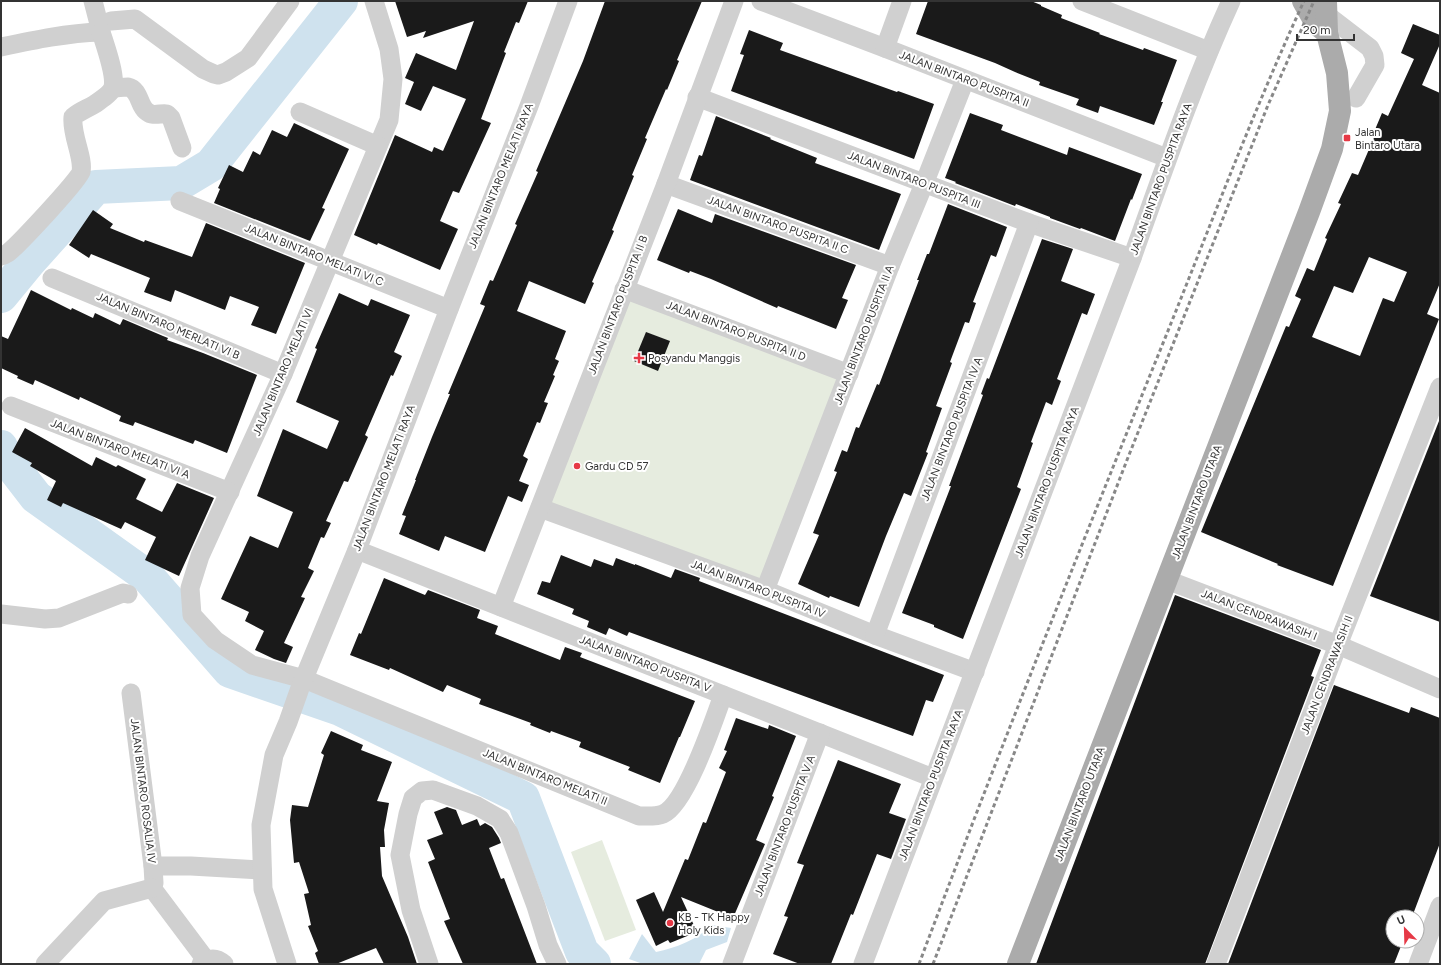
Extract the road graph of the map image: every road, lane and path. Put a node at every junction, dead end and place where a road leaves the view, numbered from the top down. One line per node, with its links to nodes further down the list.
1 (93, 1): 12 (street)
2 (290, 1): 12 (street)
3 (374, 1): 21 (street, JALAN BINTARO MELATI VI)
4 (568, 1): 34 (street, JALAN BINTARO MELATI RAYA)
5 (734, 1): 18 (street, JALAN BINTARO PUSPITA II B)
6 (761, 1): 14 (street, JALAN BINTARO PUSPITA II)
7 (902, 1): 14 (street)
8 (1231, 1): 15 (street, JALAN BINTARO PUSPITA RAYA)
9 (1303, 1): 11 (main road)
10 (1087, 2): 15 (street)
11 (1325, 13): 19 (street); 42 (main road, JALAN BINTARO UTARA)
12 (106, 27): 13 (street); 17 (street)
13 (1, 47)
14 (885, 48): 16 (street, JALAN BINTARO PUSPITA II)
15 (1209, 51): 23 (street, JALAN BINTARO PUSPITA RAYA)
16 (965, 80): 23 (street, JALAN BINTARO PUSPITA II); 25 (street, JALAN BINTARO PUSPITA II A)
17 (113, 88): 22 (street); 28 (street)
18 (697, 97): 24 (street, JALAN BINTARO PUSPITA II B); 25 (street, JALAN BINTARO PUSPITA III)
19 (1356, 98)
20 (300, 112): 21 (street)
21 (378, 146): 30 (street, JALAN BINTARO MELATI VI)
22 (182, 148)
23 (1167, 158): 29 (street, JALAN BINTARO PUSPITA RAYA)
24 (666, 184): 31 (street, JALAN BINTARO PUSPITA II C); 33 (street, JALAN BINTARO PUSPITA II B)
25 (924, 184): 27 (street, JALAN BINTARO PUSPITA III); 31 (street, JALAN BINTARO PUSPITA II A)
26 (180, 201): 30 (street, JALAN BINTARO MELATI VI C)
27 (1029, 223): 29 (street, JALAN BINTARO PUSPITA III); 47 (street, JALAN BINTARO PUSPITA IV A)
28 (1, 256)
29 (1132, 258): 49 (street, JALAN BINTARO PUSPITA RAYA)
30 (329, 262): 34 (street, JALAN BINTARO MELATI VI C); 35 (street, JALAN BINTARO MELATI VI)
31 (890, 266): 36 (street, JALAN BINTARO PUSPITA II A)
32 (52, 278): 35 (street, JALAN BINTARO MERLATI VI B)
33 (624, 289): 36 (street, JALAN BINTARO PUSPITA II D); 40 (street, JALAN BINTARO PUSPITA II B)
34 (449, 309): 41 (street, JALAN BINTARO MELATI RAYA)
35 (283, 374): 39 (street, JALAN BINTARO MELATI VI)
36 (849, 374): 43 (street, JALAN BINTARO PUSPITA II A)
37 (1440, 388): 48 (street, JALAN CENDRAWASIH II)
38 (10, 406): 39 (street, JALAN BINTARO MELATI VI A)
39 (230, 492): 50 (street, JALAN BINTARO MELATI VI)
40 (540, 508): 43 (street, JALAN BINTARO PUSPITA IV); 45 (street, JALAN BINTARO PUSPITA II B)
41 (357, 550): 45 (street, JALAN BINTARO PUSPITA V); 50 (street, JALAN BINTARO MELATI RAYA)
42 (1167, 580): 48 (street, JALAN CENDRAWASIH I); 69 (main road, JALAN BINTARO UTARA)
43 (765, 590): 47 (street, JALAN BINTARO PUSPITA IV)
44 (128, 594): 46 (street)
45 (501, 607): 53 (street, JALAN BINTARO PUSPITA V)
46 (1, 614)
47 (875, 635): 49 (street, JALAN BINTARO PUSPITA IV)
48 (1338, 645): 51 (street, JALAN CENDRAWASIH I); 70 (street, JALAN CENDRAWASIH II)
49 (974, 672): 55 (street, JALAN BINTARO PUSPITA RAYA)
50 (302, 683): 53 (street, JALAN BINTARO MELATI II); 57 (street, JALAN BINTARO MELATI RAYA)
51 (1440, 689)
52 (131, 693): 56 (street, JALAN BINTARO ROSALIA IV)
53 (723, 695): 54 (street, JALAN BINTARO PUSPITA V)
54 (820, 733): 55 (street, JALAN BINTARO PUSPITA V); 67 (street, JALAN BINTARO PUSPITA V A)
55 (933, 778): 68 (street, JALAN BINTARO PUSPITA RAYA)
56 (153, 866): 57 (street); 58 (street, JALAN BINTARO ROSALIA IV)
57 (262, 870): 64 (street, JALAN BINTARO MELATI RAYA)
58 (152, 888): 61 (street); 62 (street)
59 (1440, 906): 60 (street)
60 (1427, 954)
61 (204, 962): 63 (street)
62 (45, 964)
63 (224, 964)
64 (287, 964)
65 (429, 964): 66 (street)
66 (557, 964)
67 (732, 964)
68 (863, 964)
69 (1018, 964)
70 (1216, 964)

